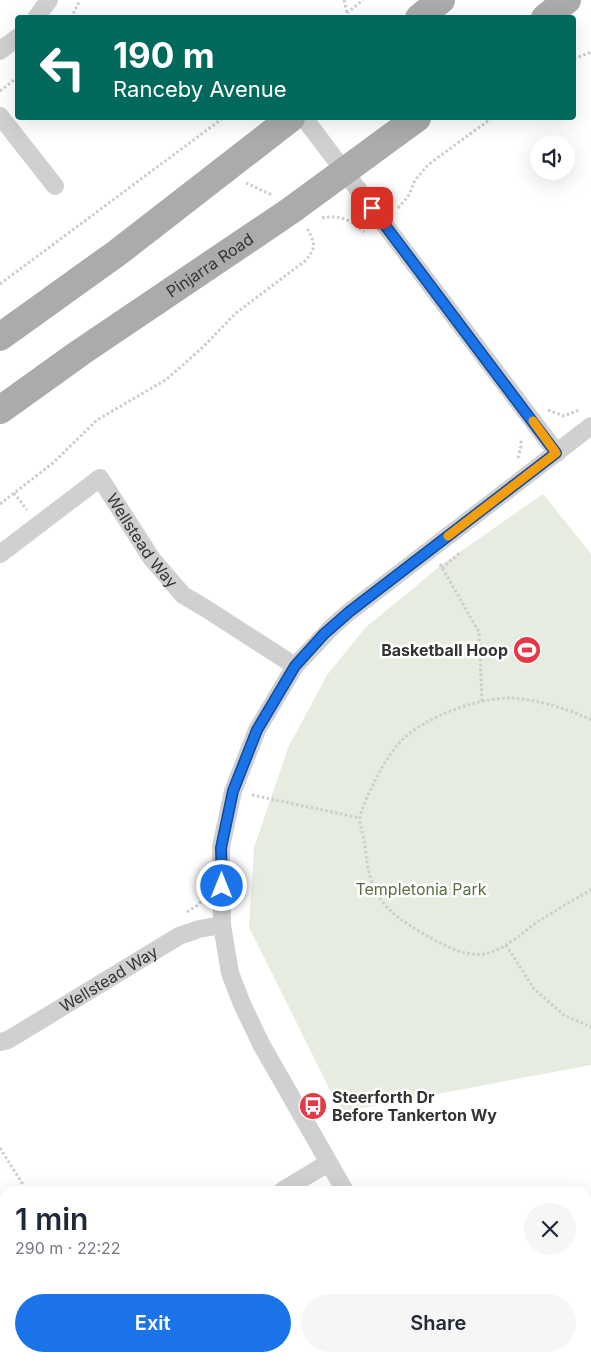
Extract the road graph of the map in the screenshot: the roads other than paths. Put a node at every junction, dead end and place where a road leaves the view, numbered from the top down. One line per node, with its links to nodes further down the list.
1 (49, 0): 4 (street)
2 (441, 0): 5 (main road)
3 (567, 0): 6 (main road)
4 (38, 15)
5 (423, 15)
6 (549, 15)
7 (15, 39): 8 (street)
8 (0, 51)
9 (0, 116): 14 (street)
10 (288, 120): 15 (main road)
11 (305, 120): 13 (street)
12 (414, 120): 13 (main road, Pinjarra Road)
13 (344, 172): 16 (main road, Pinjarra Road); 18 (street)
14 (55, 186)
15 (0, 337)
16 (0, 410)
17 (591, 426): 18 (street)
18 (556, 453): 20 (street)
19 (0, 554): 20 (street, Wellstead Way)
20 (295, 666): 21 (street)
21 (222, 925): 22 (street, Wellstead Way); 23 (street)
22 (0, 1042)
23 (328, 1163): 24 (street); 25 (street)
24 (290, 1186)
25 (342, 1186)
26 (583, 1362): 27 (street)
27 (591, 1362)

